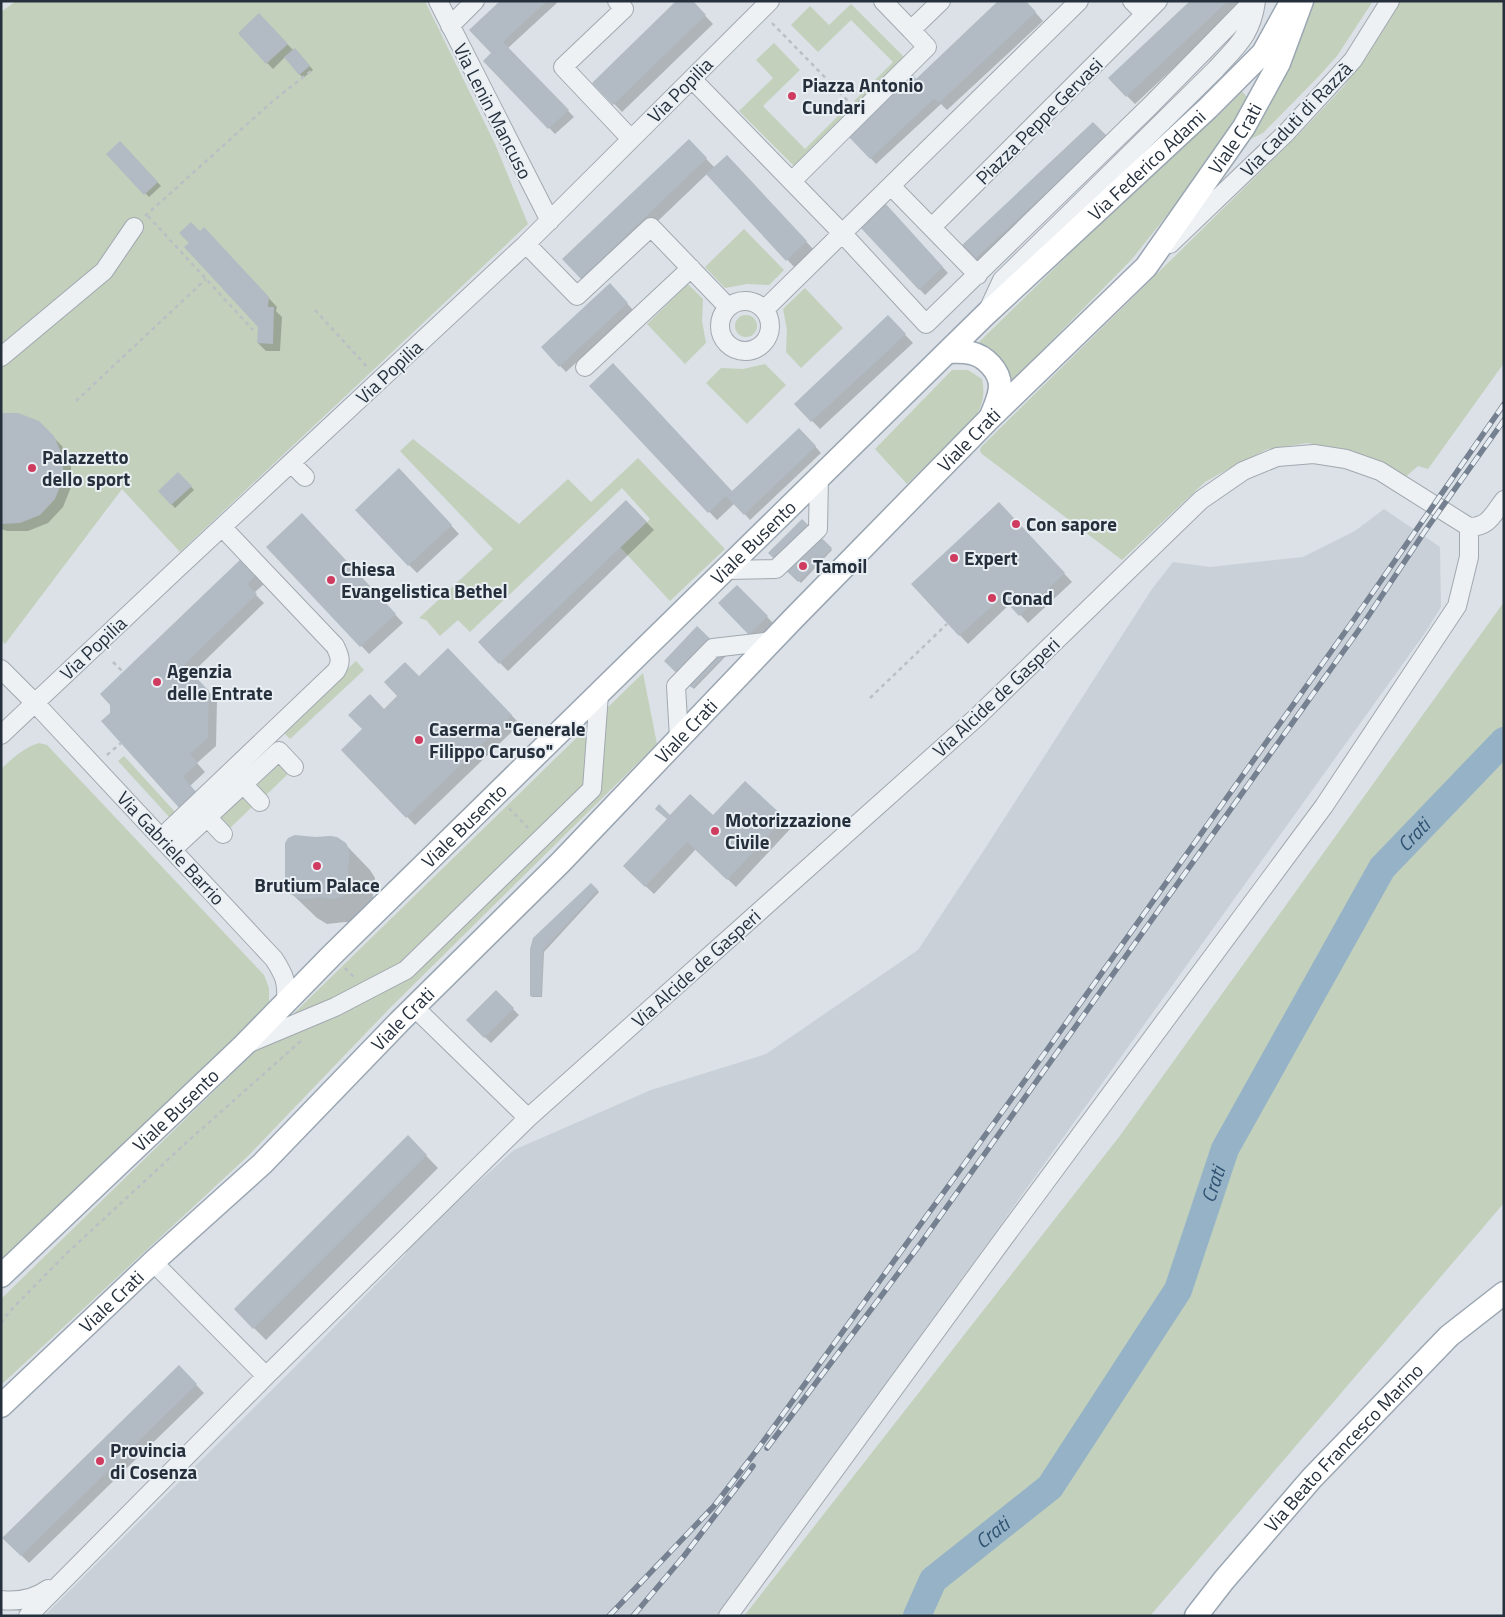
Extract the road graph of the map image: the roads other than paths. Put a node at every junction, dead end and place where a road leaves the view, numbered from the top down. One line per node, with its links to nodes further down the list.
1 (438, 1): 15 (street, Via Lenin Mancuso)
2 (475, 1): 15 (street)
3 (617, 1): 18 (street)
4 (770, 1): 17 (street, Via Popilia)
5 (883, 1): 16 (street)
6 (941, 1): 16 (street)
7 (1079, 1): 20 (street)
8 (1132, 1): 14 (street)
9 (1158, 1): 14 (street, Piazza Peppe Gervasi)
10 (1254, 1): 28 (street); 31 (street, Via Federico Adami)
11 (1292, 1): 31 (main road, Via Federico Adami)
12 (1302, 1): 26 (main road, Viale Crati)
13 (1390, 1): 26 (street, Via Caduti di Razzà)
14 (1145, 14): 23 (street, Piazza Peppe Gervasi)
15 (450, 26): 22 (street, Via Lenin Mancuso)
16 (911, 30): 19 (street)
17 (692, 79): 18 (street, Via Popilia); 19 (street)
18 (631, 139): 22 (street, Via Popilia)
19 (792, 181): 24 (street)
20 (891, 186): 23 (street); 24 (street)
21 (140, 221): 33 (street)
22 (550, 221): 25 (street, Via Popilia)
23 (932, 227): 28 (street)
24 (842, 233): 28 (street); 30 (street)
25 (526, 244): 27 (street); 36 (street, Via Popilia)
26 (1146, 267): 35 (main road, Viale Crati)
27 (691, 268): 29 (street); 34 (street)
28 (978, 275)
29 (728, 307): 30 (street); 30 (street)
30 (764, 310)
31 (985, 315): 32 (main road, Via Federico Adami)
32 (948, 352): 35 (main road); 38 (main road, Viale Busento)
33 (1, 356)
34 (585, 366)
35 (990, 418): 43 (main road, Viale Crati)
36 (291, 463): 37 (street); 40 (street, Via Popilia)
37 (305, 477)
38 (819, 477): 42 (main road, Viale Busento); 42 (street)
39 (1504, 500): 41 (street)
40 (222, 527): 46 (street, Via Popilia); 54 (street)
41 (1469, 527): 58 (street, Via Alcide de Gasperi); 67 (street)
42 (726, 570): 45 (main road, Viale Busento)
43 (772, 641): 48 (main road, Viale Crati); 48 (street)
44 (1, 669): 46 (street, Via Gabriele Barrio)
45 (599, 694): 55 (main road, Viale Busento); 57 (street)
46 (36, 703): 47 (street, Via Popilia); 54 (street, Via Gabriele Barrio)
47 (1, 735)
48 (679, 738): 56 (main road, Viale Crati)
49 (294, 767): 50 (street)
50 (243, 784): 51 (street); 52 (street)
51 (260, 802)
52 (207, 817): 53 (street); 54 (street)
53 (223, 834)
54 (167, 844): 55 (street, Via Gabriele Barrio)
55 (286, 1002): 57 (main road, Viale Busento)
56 (414, 1006): 58 (street); 59 (main road, Viale Crati)
57 (243, 1046): 60 (main road, Viale Busento)
58 (528, 1118): 62 (street, Via Alcide de Gasperi)
59 (153, 1262): 62 (street); 63 (main road, Viale Crati)
60 (1, 1276)
61 (1504, 1293): 68 (main road, Via Beato Francesco Marino)
62 (266, 1376): 64 (street, Via Alcide de Gasperi)
63 (1, 1406)
64 (61, 1581): 65 (street); 66 (street)
65 (1, 1600)
66 (28, 1616)
67 (728, 1616)
68 (1196, 1616)

